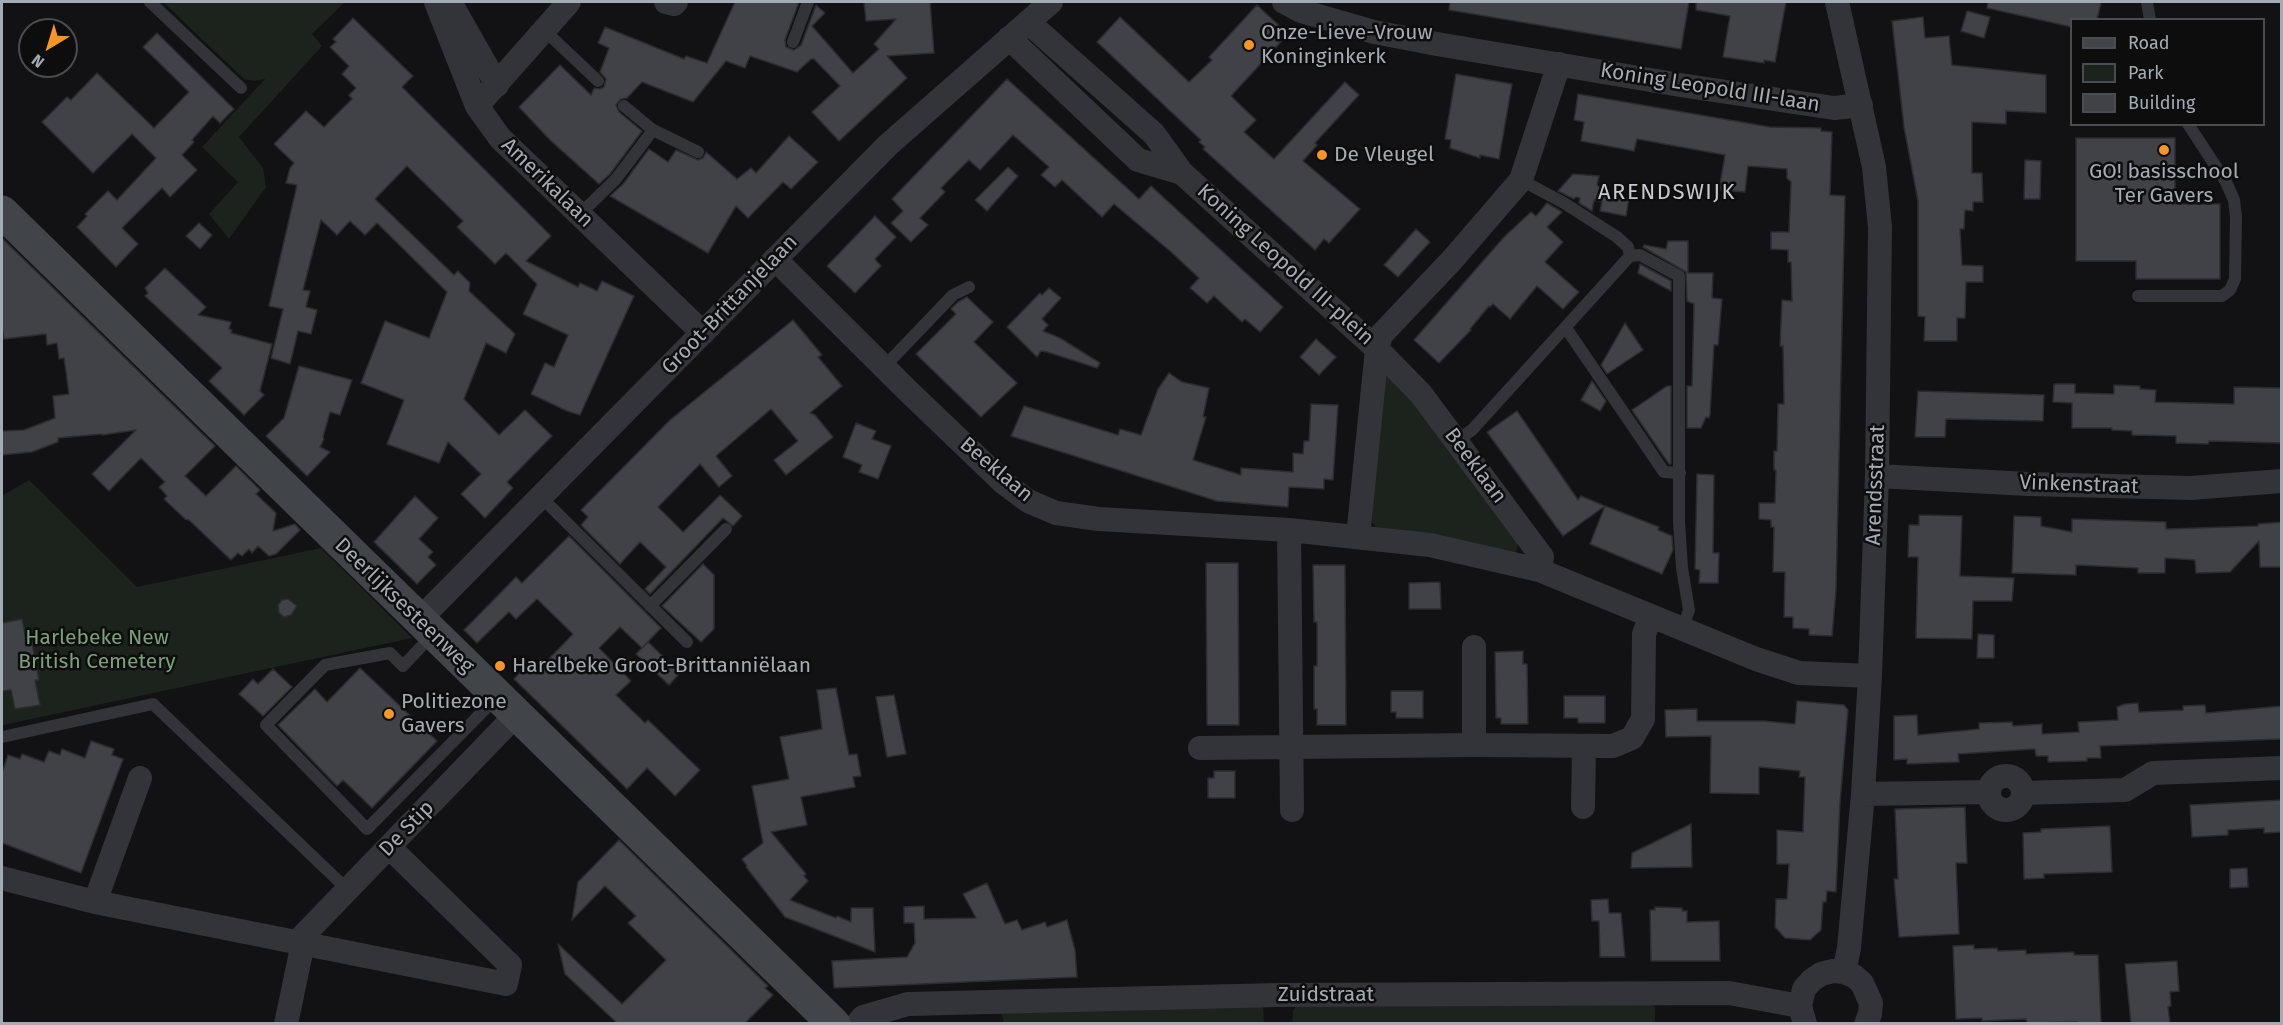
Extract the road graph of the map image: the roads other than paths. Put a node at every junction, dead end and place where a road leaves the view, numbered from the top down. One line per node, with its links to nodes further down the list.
1 (150, 2): 20 (lane)
2 (436, 2): 22 (street, Amerikalaan)
3 (450, 2): 19 (street)
4 (568, 2): 14 (street)
5 (666, 2): 6 (street)
6 (676, 2)
7 (808, 2): 16 (lane)
8 (1050, 2): 13 (street, Groot-Brittanjelaan)
9 (1284, 2): 17 (street)
10 (1837, 2): 21 (street, Arendsstraat)
11 (2147, 2): 12 (lane)
12 (2150, 18)
13 (1028, 22): 15 (street, Groot-Brittanjelaan); 27 (street, Koning Leopold III-plein)
14 (544, 30): 18 (lane); 19 (street)
15 (1009, 38): 27 (street, Koning Leopold III-plein); 32 (street, Groot-Brittanjelaan)
16 (793, 42)
17 (1559, 64): 21 (street, Koning Leopold III-laan); 28 (street, Koning Leopold III-plein)
18 (598, 81)
19 (497, 86): 22 (street)
20 (241, 88)
21 (1861, 105): 41 (street, Arendsstraat)
22 (477, 106): 30 (street, Amerikalaan)
23 (624, 106): 25 (lane)
24 (2189, 126): 34 (lane)
25 (653, 130): 26 (lane); 30 (lane)
26 (698, 153)
27 (1182, 173): 37 (street, Koning Leopold III-plein)
28 (1521, 180): 31 (lane); 37 (street, Koning Leopold III-plein)
29 (2, 212): 50 (main road, Deerlijksesteenweg)
30 (579, 215): 36 (street, Amerikalaan)
31 (1630, 256): 35 (lane); 40 (lane)
32 (775, 259): 36 (street, Groot-Brittanjelaan); 38 (street, Beeklaan)
33 (969, 287): 38 (lane)
34 (2138, 296)
35 (1566, 328): 39 (lane); 40 (lane)
36 (703, 333): 43 (street, Groot-Brittanjelaan)
37 (1377, 349): 39 (street, Beeklaan); 46 (street)
38 (884, 367): 45 (street, Beeklaan)
39 (1456, 441): 47 (street, Beeklaan)
40 (1680, 473): 51 (lane)
41 (1877, 476): 42 (street, Vinkenstraat); 54 (street, Arendsstraat)
42 (2282, 481)
43 (541, 497): 48 (lane); 50 (street, Groot-Brittanjelaan)
44 (726, 529): 48 (lane)
45 (1289, 530): 46 (street, Beeklaan); 59 (street)
46 (1358, 537): 47 (street, Beeklaan)
47 (1539, 570): 49 (street, Beeklaan)
48 (650, 606): 52 (lane)
49 (1651, 616): 51 (street, Beeklaan); 58 (street)
50 (426, 627): 55 (main road, Deerlijksesteenweg); 55 (lane)
51 (1682, 629): 54 (street, Beeklaan)
52 (687, 642)
53 (1474, 647): 57 (street)
54 (1870, 676): 63 (street, Arendsstraat)
55 (506, 706): 66 (street, De Stip); 74 (main road, Deerlijksesteenweg)
56 (2, 737): 68 (lane)
57 (1474, 745): 58 (street); 59 (street)
58 (1584, 746): 64 (street)
59 (1291, 747): 60 (street); 65 (street)
60 (1200, 748)
61 (2282, 768): 63 (street)
62 (140, 778): 69 (street)
63 (1863, 794): 71 (street, Arendsstraat)
64 (1583, 807)
65 (1292, 810)
66 (389, 847): 68 (street, De Stip); 70 (street)
67 (2, 878): 69 (street)
68 (348, 890): 70 (street, De Stip)
69 (95, 902): 70 (street)
70 (300, 943): 73 (street)
71 (1844, 972): 72 (street, Zuidstraat); 76 (street)
72 (1802, 1015): 75 (street, Zuidstraat)
73 (286, 1023)
74 (834, 1023)
75 (857, 1023)
76 (1866, 1023)

